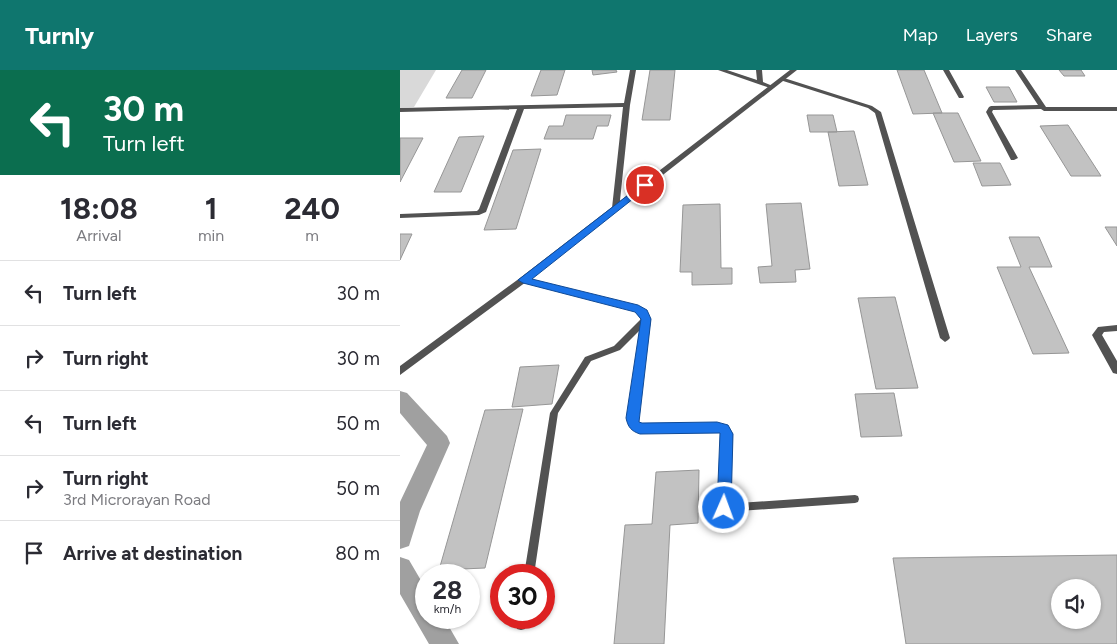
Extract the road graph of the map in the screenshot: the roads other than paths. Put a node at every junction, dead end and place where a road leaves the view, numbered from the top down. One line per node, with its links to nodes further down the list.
1 (633, 70): 11 (street)
2 (721, 70): 8 (street)
3 (759, 70): 8 (street)
4 (794, 70): 7 (street)
5 (946, 70): 10 (street)
6 (1018, 70): 13 (street)
7 (782, 79): 9 (street); 22 (street)
8 (760, 82): 9 (street)
9 (772, 87): 17 (street)
10 (960, 97)
11 (627, 105): 12 (street); 17 (street)
12 (520, 107): 15 (street); 18 (street)
13 (1041, 107): 14 (street); 16 (street)
14 (1117, 109)
15 (400, 110)
16 (1014, 158)
17 (616, 208): 19 (street)
18 (400, 216)
19 (523, 280): 20 (street); 24 (street)
20 (646, 319): 26 (street); 27 (lane)
21 (1117, 328): 23 (street)
22 (945, 338)
23 (1117, 370)
24 (400, 371)
25 (855, 499): 26 (lane)
26 (724, 508)
27 (531, 564)

